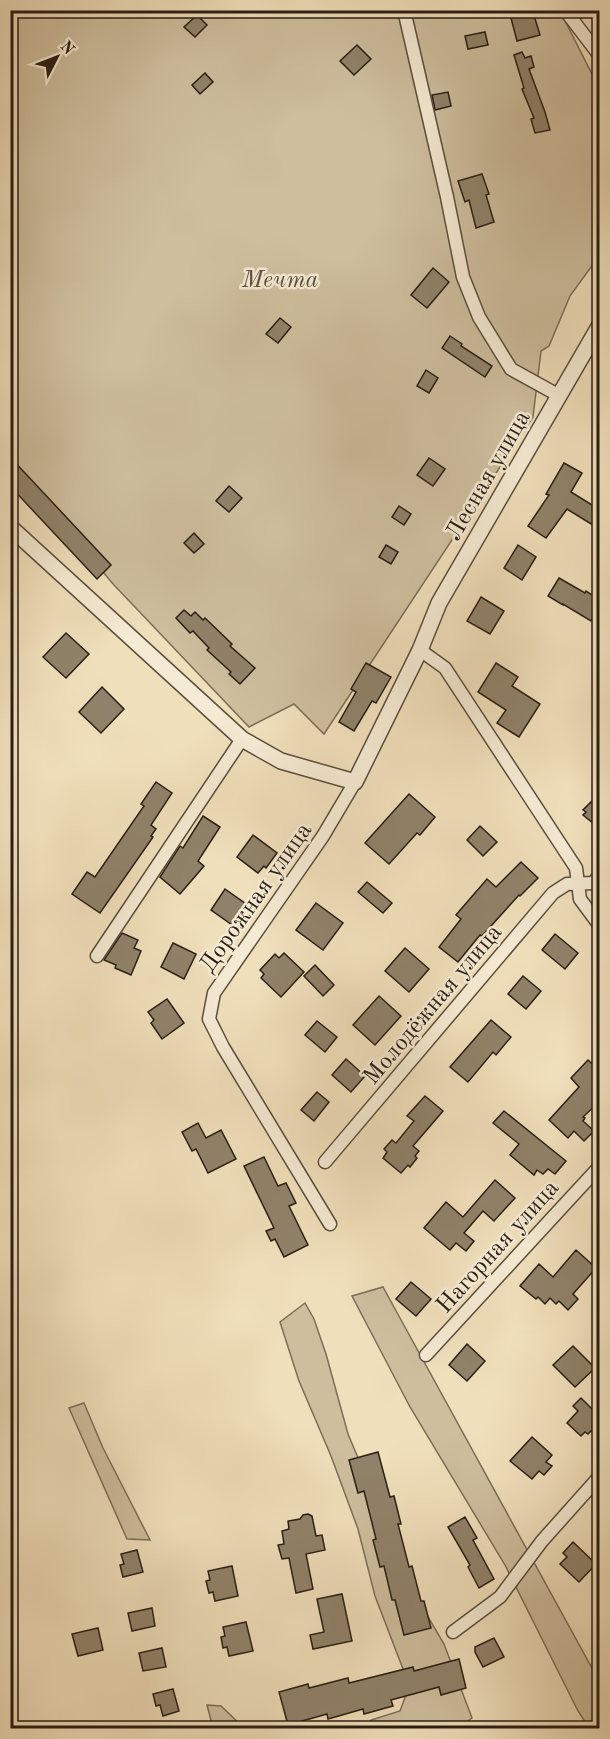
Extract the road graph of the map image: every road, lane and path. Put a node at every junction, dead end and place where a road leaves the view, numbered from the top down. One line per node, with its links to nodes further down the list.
1 (404, 10): 5 (street)
2 (565, 10): 3 (street)
3 (599, 55)
4 (600, 325): 5 (street, Лесная улица)
5 (558, 395): 7 (street, Лесная улица)
6 (10, 527): 8 (street)
7 (420, 650): 9 (street, Лесная улица); 11 (street)
8 (242, 739): 9 (street); 13 (street)
9 (355, 782): 16 (street, Дорожная улица)
10 (600, 875): 11 (street, Молодёжная улица)
11 (578, 884): 12 (street); 14 (street, Молодёжная улица)
12 (600, 926)
13 (97, 956)
14 (325, 1162)
15 (600, 1166): 17 (street, Нагорная улица)
16 (330, 1224)
17 (426, 1355)
18 (600, 1476): 19 (street)
19 (453, 1632)

